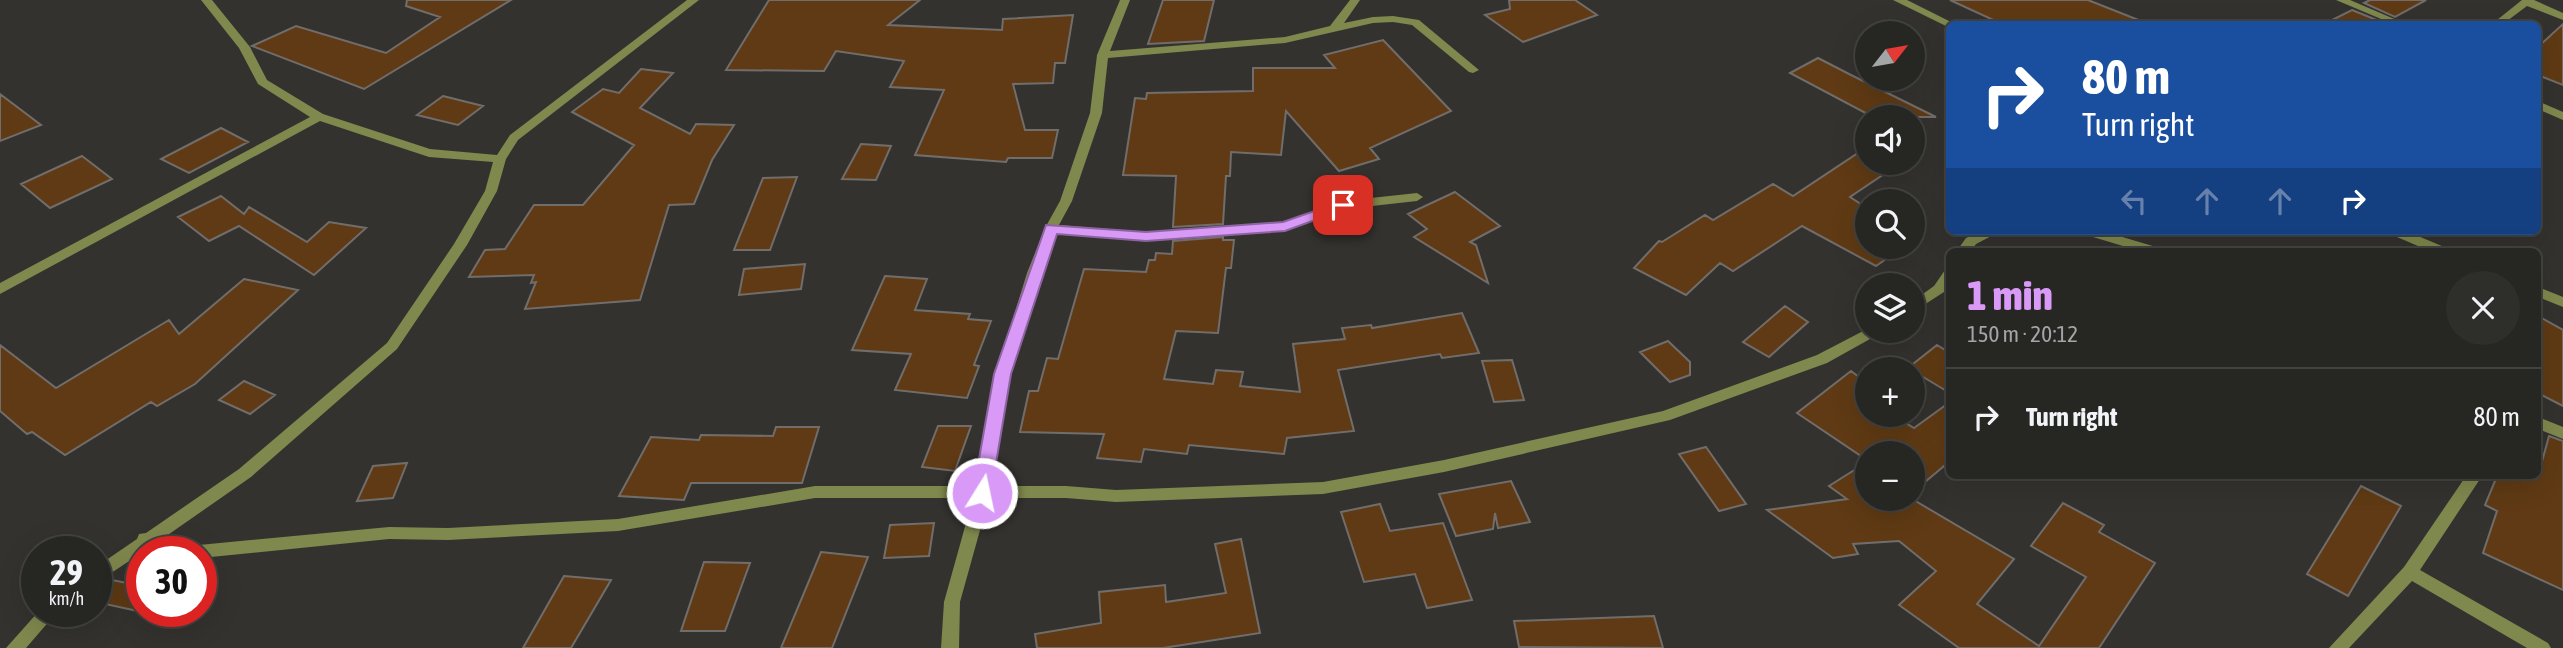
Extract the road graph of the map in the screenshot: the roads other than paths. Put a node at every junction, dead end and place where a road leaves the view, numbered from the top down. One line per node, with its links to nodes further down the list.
1 (206, 0): 17 (street)
2 (694, 0): 18 (street)
3 (1125, 0): 13 (street)
4 (1354, 0): 12 (street)
5 (1898, 0): 11 (street)
6 (2341, 0): 9 (street)
7 (2528, 2): 8 (street); 10 (street)
8 (2563, 17)
9 (2394, 21)
10 (2501, 21)
11 (1946, 22)
12 (1334, 29): 13 (street); 14 (street)
13 (1103, 55): 20 (street)
14 (1473, 70)
15 (2541, 106): 16 (street)
16 (2563, 116)
17 (319, 117): 18 (street); 28 (street)
18 (500, 159): 37 (street)
19 (1417, 197): 20 (street)
20 (1051, 228): 36 (street)
21 (1985, 235): 24 (street)
22 (2101, 235): 25 (street)
23 (2404, 235): 26 (street)
24 (1966, 248)
25 (2145, 248)
26 (2435, 248)
27 (1946, 278): 30 (street)
28 (0, 289)
29 (2541, 293): 31 (street)
30 (1925, 298)
31 (2563, 302)
32 (1855, 341): 36 (street)
33 (2541, 424): 34 (street)
34 (2563, 433)
35 (2472, 479): 41 (street)
36 (982, 493): 38 (street); 44 (street)
37 (150, 536)
38 (217, 549)
39 (126, 553): 40 (street)
40 (112, 564)
41 (2410, 572): 45 (street); 46 (street)
42 (34, 627): 43 (street)
43 (15, 648)
44 (950, 648)
45 (2338, 648)
46 (2542, 648)

